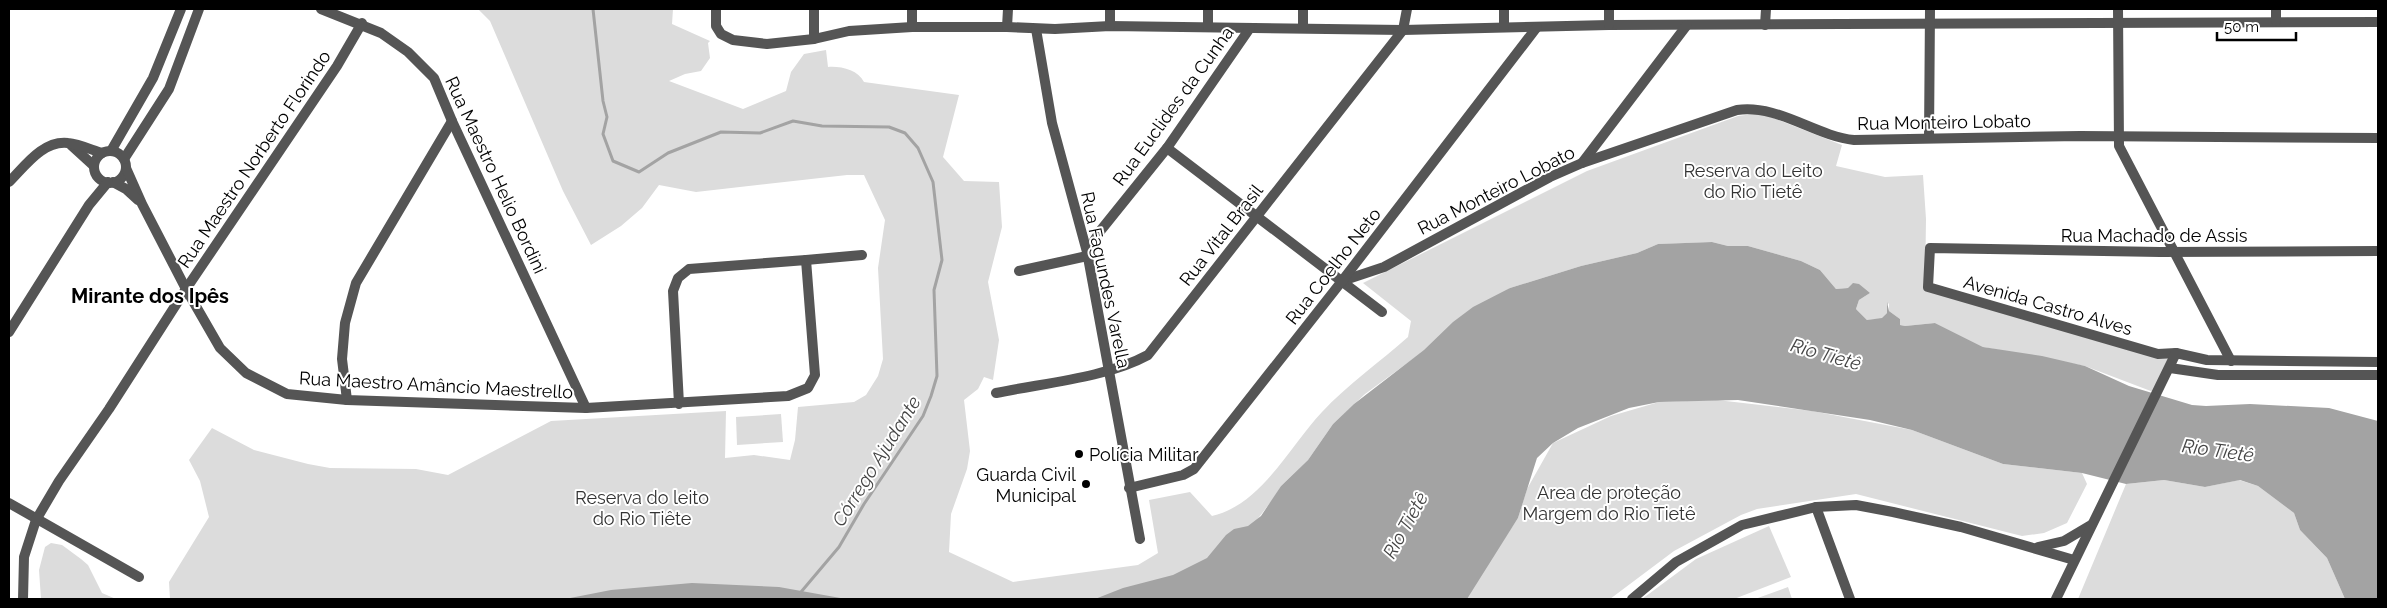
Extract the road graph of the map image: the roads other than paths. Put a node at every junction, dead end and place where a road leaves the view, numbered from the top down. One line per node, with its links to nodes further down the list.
1 (181, 9): 43 (street)
2 (199, 9): 45 (street)
3 (321, 9): 22 (street, Rua Maestro Helio Bordini)
4 (716, 9): 36 (street)
5 (814, 9): 36 (street)
6 (912, 9): 31 (street)
7 (1008, 9): 27 (street)
8 (1110, 9): 26 (street)
9 (1208, 9): 28 (street)
10 (1303, 9): 33 (street)
11 (1407, 9): 35 (street, Rua Vital Brasil)
12 (1504, 9): 29 (street)
13 (1609, 9): 23 (street)
14 (1766, 9): 25 (street)
15 (1930, 9): 19 (street)
16 (2118, 9): 21 (street)
17 (2276, 9): 18 (street)
18 (2276, 21): 20 (street); 21 (street)
19 (1930, 22): 21 (street); 25 (street); 39 (street)
20 (2378, 22)
21 (2118, 23): 38 (street)
22 (362, 24): 37 (street, Rua Maestro Helio Bordini); 60 (street, Rua Maestro Norberto Florindo)
23 (1609, 25): 24 (street); 30 (street)
24 (1687, 25): 25 (street); 44 (street)
25 (1765, 25)
26 (1110, 26): 28 (street); 34 (street)
27 (1008, 27): 31 (street); 34 (street)
28 (1208, 27): 32 (street)
29 (1504, 27): 30 (street); 35 (street)
30 (1537, 27): 58 (street, Rua Coelho Neto)
31 (912, 28): 36 (street)
32 (1250, 28): 33 (street); 42 (street, Rua Euclides da Cunha)
33 (1303, 28): 35 (street)
34 (1036, 29): 54 (street, Rua Fagundes Varella)
35 (1403, 30): 51 (street, Rua Vital Brasil)
36 (814, 39)
37 (452, 121): 71 (street); 73 (street, Rua Maestro Helio Bordini)
38 (2118, 137): 39 (street, Rua Monteiro Lobato); 40 (street, Rua Monteiro Lobato); 52 (street)
39 (1929, 138): 44 (street, Rua Monteiro Lobato)
40 (2378, 138)
41 (68, 143): 43 (street); 46 (street); 47 (street)
42 (1167, 148): 51 (street); 54 (street, Rua Euclides da Cunha)
43 (106, 152): 45 (street); 46 (street)
44 (1582, 163): 58 (street, Rua Monteiro Lobato)
45 (125, 164): 48 (street); 49 (street, Rua Maestro Amâncio Maestrello)
46 (96, 171): 48 (street); 50 (street)
47 (9, 182)
48 (110, 182): 49 (street, Rua Maestro Amâncio Maestrello); 50 (street)
49 (142, 204): 60 (street, Rua Maestro Amâncio Maestrello)
50 (89, 206): 62 (street)
51 (1256, 218): 58 (street); 68 (street, Rua Vital Brasil)
52 (2175, 251): 53 (street, Rua Machado de Assis); 59 (street, Rua Machado de Assis); 65 (street)
53 (2378, 251)
54 (1087, 254): 57 (street); 68 (street, Rua Fagundes Varella)
55 (862, 255): 56 (street)
56 (806, 260): 72 (street); 72 (street, Rua Maestro Amâncio Maestrello)
57 (1018, 271)
58 (1342, 281): 61 (street); 74 (street, Rua Coelho Neto)
59 (1928, 287): 64 (street, Avenida Castro Alves)
60 (186, 289): 71 (street, Rua Maestro Amâncio Maestrello); 77 (street, Rua Maestro Norberto Florindo)
61 (1382, 312)
62 (9, 332)
63 (2176, 353): 64 (street, Avenida Castro Alves); 65 (street, Avenida Castro Alves); 67 (street)
64 (2158, 354): 67 (street)
65 (2231, 361): 66 (street, Avenida Castro Alves)
66 (2378, 362)
67 (2170, 368): 69 (street); 78 (street)
68 (1108, 370): 70 (street, Rua Vital Brasil); 74 (street, Rua Fagundes Varella)
69 (2378, 376)
70 (996, 393)
71 (347, 400): 73 (street, Rua Maestro Amâncio Maestrello)
72 (679, 404): 73 (street, Rua Maestro Amâncio Maestrello)
73 (586, 408)
74 (1129, 488): 79 (street, Rua Fagundes Varella)
75 (9, 503): 77 (street)
76 (1816, 507): 81 (street); 85 (street); 86 (street)
77 (36, 520): 83 (street); 84 (street, Rua Maestro Norberto Florindo)
78 (2092, 525): 80 (street); 82 (street)
79 (1140, 539)
80 (2063, 542): 81 (street); 82 (street)
81 (2028, 548): 82 (street)
82 (2076, 556): 87 (street)
83 (139, 577)
84 (23, 599)
85 (1632, 599)
86 (1850, 599)
87 (2056, 599)

